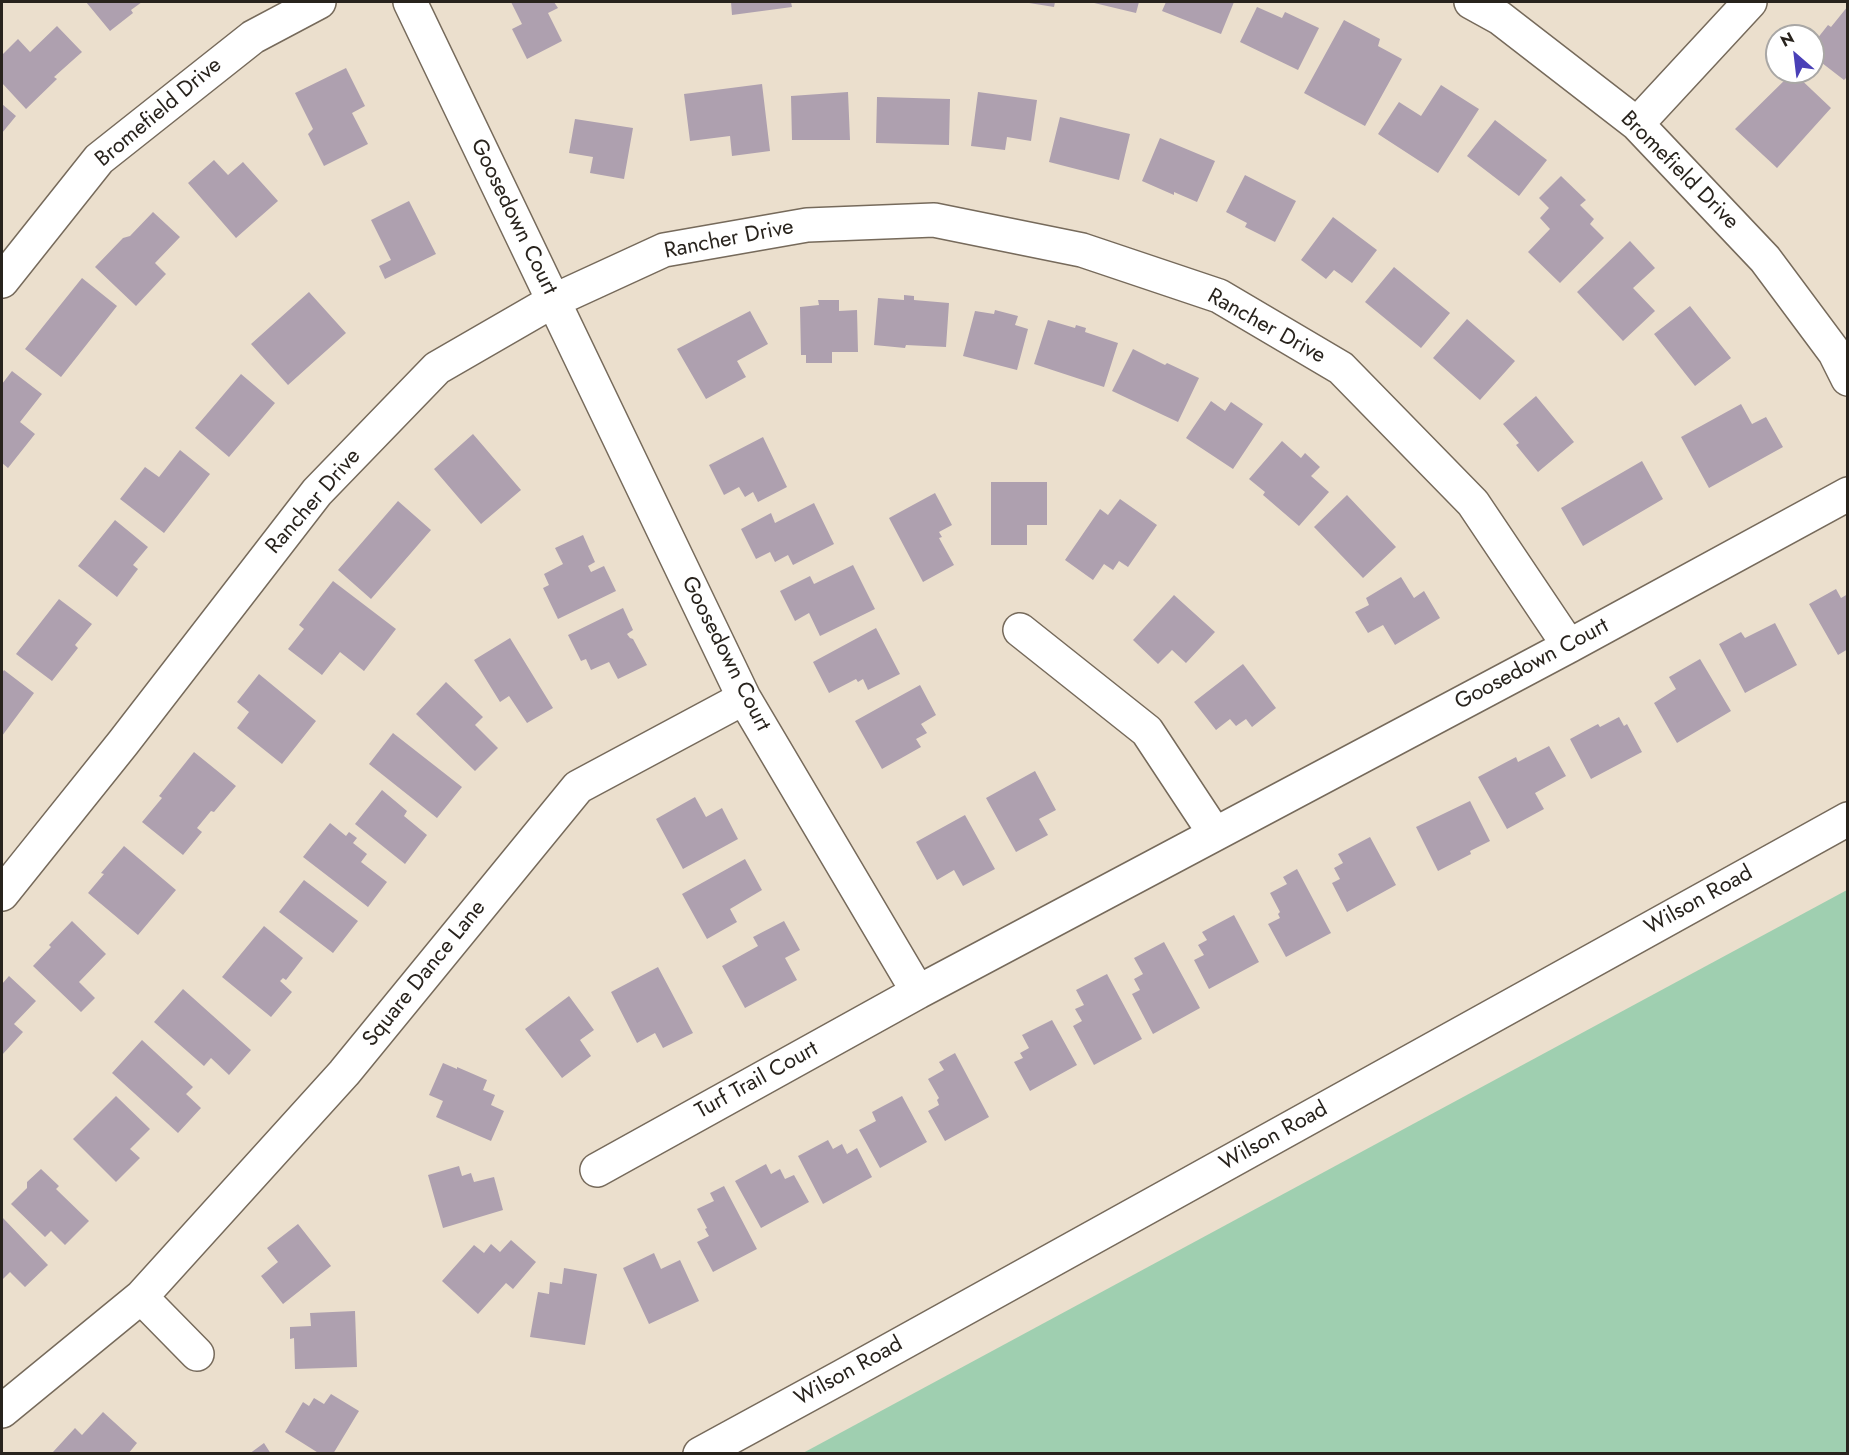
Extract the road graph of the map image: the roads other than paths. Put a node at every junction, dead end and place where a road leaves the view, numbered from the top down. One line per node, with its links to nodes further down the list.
1 (319, 2): 6 (street, Bromefield Drive)
2 (410, 2): 7 (street, Goosedown Court)
3 (1472, 2): 5 (street, Bromefield Drive)
4 (1750, 2): 5 (street)
5 (1637, 124): 8 (street, Bromefield Drive)
6 (2, 281)
7 (553, 301): 11 (street, Rancher Drive); 12 (street, Goosedown Court); 15 (street, Rancher Drive)
8 (1848, 379)
9 (1848, 494): 11 (street, Goosedown Court)
10 (1020, 630): 14 (street)
11 (1569, 646): 14 (street, Goosedown Court)
12 (744, 698): 16 (street, Goosedown Court); 18 (street, Square Dance Lane)
13 (1848, 819): 21 (street, Wilson Road)
14 (1215, 834): 16 (street, Goosedown Court)
15 (3, 888)
16 (918, 992): 17 (street, Turf Trail Court)
17 (597, 1170)
18 (141, 1297): 19 (street); 20 (street, Square Dance Lane)
19 (197, 1354)
20 (2, 1411)
21 (700, 1454)

